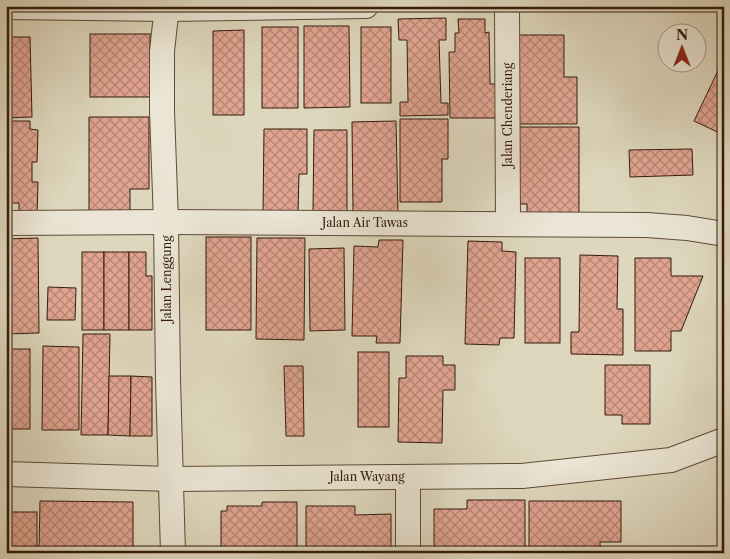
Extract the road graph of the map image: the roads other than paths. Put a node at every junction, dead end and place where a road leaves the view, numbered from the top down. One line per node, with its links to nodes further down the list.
1 (366, 6): 4 (street)
2 (507, 6): 7 (street, Jalan Chenderiang)
3 (6, 7): 4 (street)
4 (167, 8): 5 (street, Jalan Lenggung)
5 (166, 222): 6 (street, Jalan Air Tawas); 7 (street, Jalan Air Tawas); 12 (street, Jalan Lenggung)
6 (6, 223)
7 (508, 224): 8 (street, Jalan Air Tawas)
8 (724, 234)
9 (724, 440): 11 (street, Jalan Wayang)
10 (6, 474): 12 (street, Jalan Wayang)
11 (408, 477): 12 (street, Jalan Wayang); 14 (street)
12 (171, 479): 13 (street, Jalan Lenggung)
13 (173, 553)
14 (408, 553)

